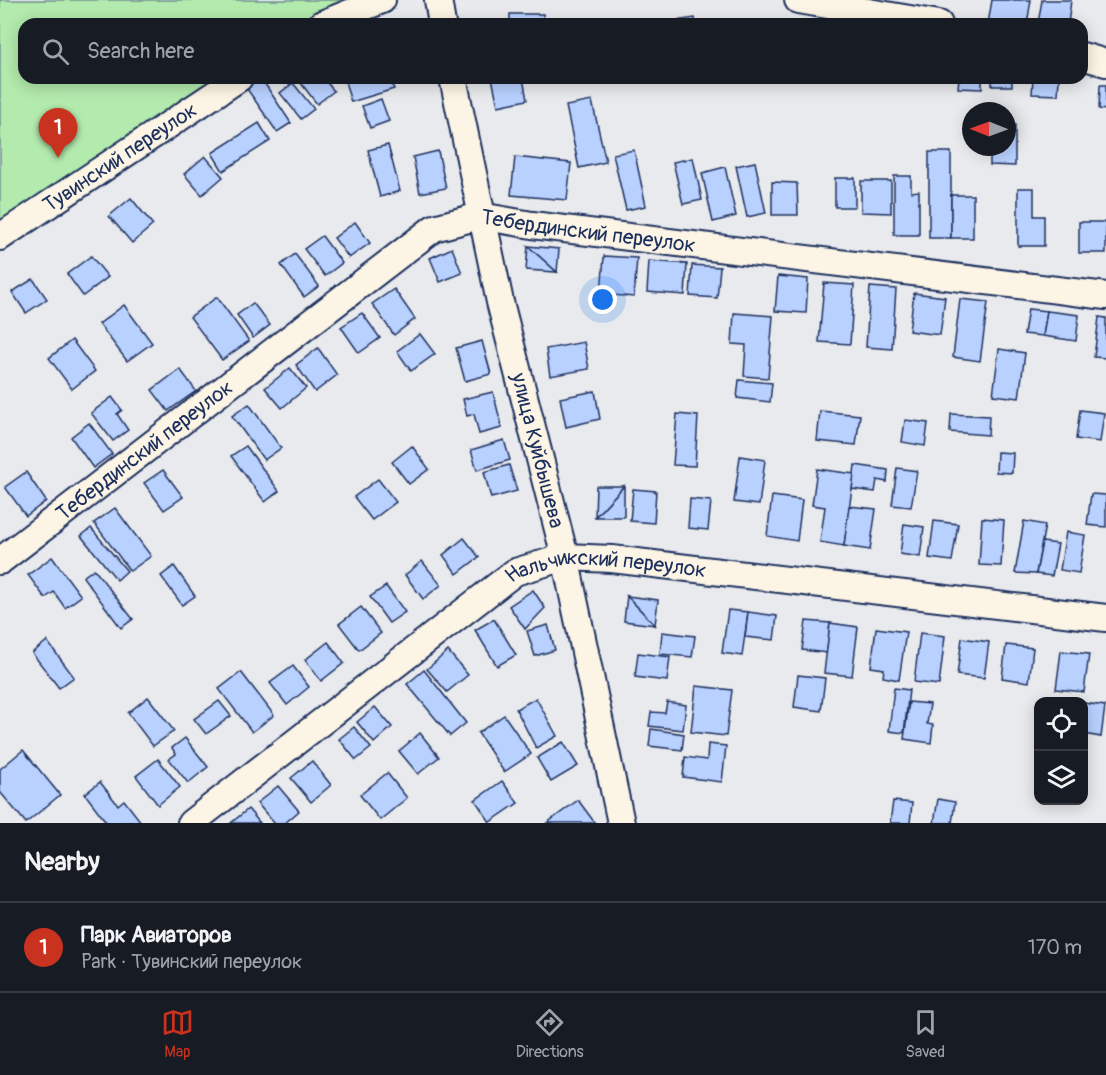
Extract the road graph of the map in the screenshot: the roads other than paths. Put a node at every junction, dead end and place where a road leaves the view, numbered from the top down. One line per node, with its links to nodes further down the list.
1 (382, 0): 4 (street)
2 (438, 0): 5 (street)
3 (798, 0): 6 (street)
4 (337, 18)
5 (441, 18)
6 (904, 18)
7 (1088, 58): 8 (street)
8 (1106, 63)
9 (230, 84): 12 (street, Тувинский переулок)
10 (454, 84): 11 (street, улица Куйбышева)
11 (480, 216): 13 (street, Тебердинский переулок); 14 (street, улица Куйбышева); 15 (street, Тебердинский переулок)
12 (0, 237)
13 (1106, 296)
14 (565, 557): 16 (street, Нальчикский переулок); 17 (street, Нальчикский переулок); 18 (street, улица Куйбышева)
15 (0, 561)
16 (1106, 618)
17 (191, 823)
18 (621, 823)

